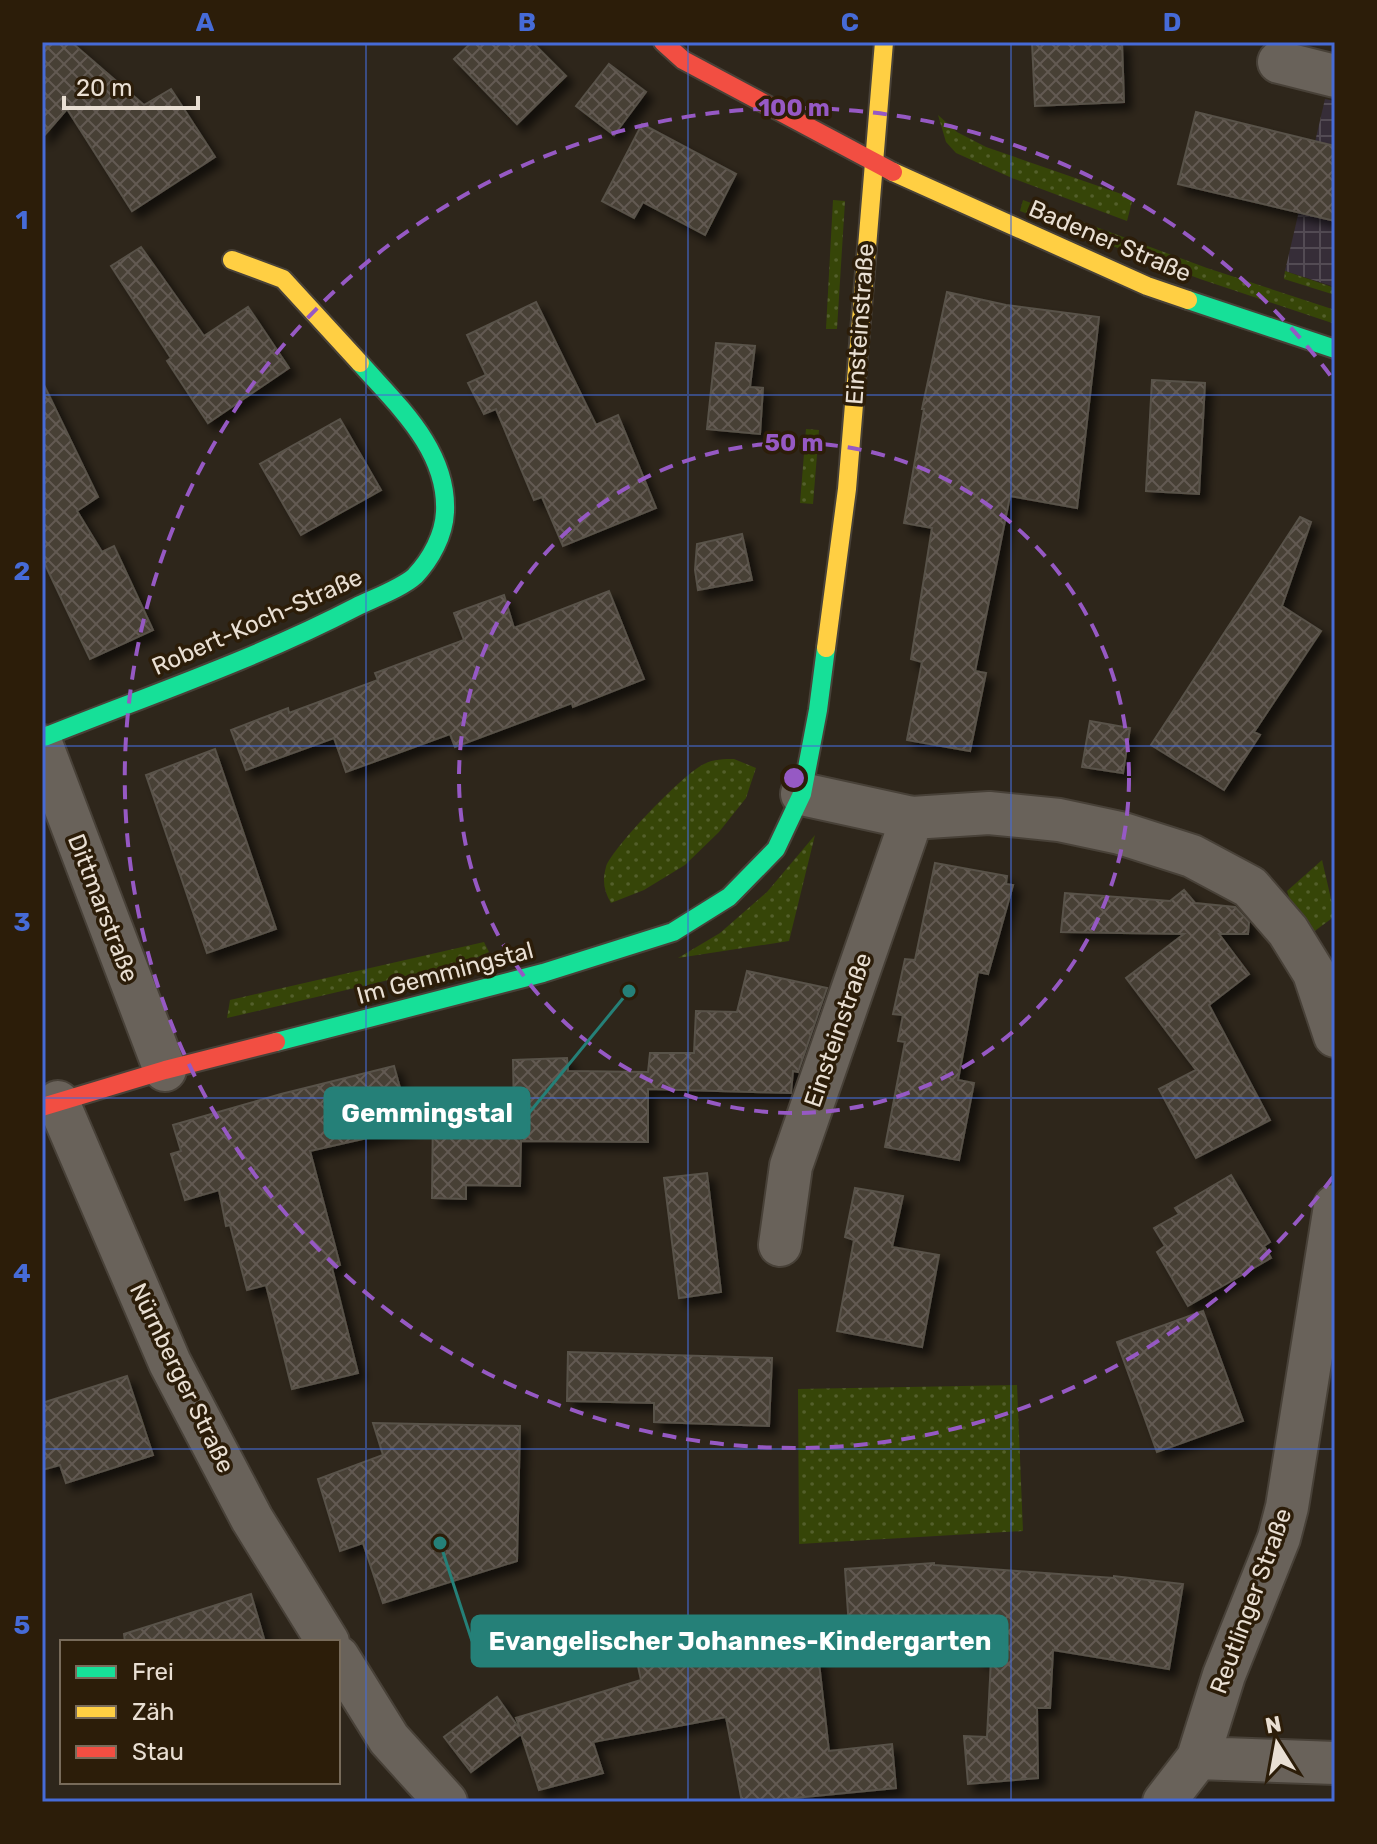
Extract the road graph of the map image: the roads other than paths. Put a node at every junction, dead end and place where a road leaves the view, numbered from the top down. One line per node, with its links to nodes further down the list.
1 (663, 42): 5 (street, Badener Straße)
2 (884, 42): 5 (street, Einsteinstraße)
3 (1279, 62): 4 (street)
4 (1335, 76)
5 (872, 163): 7 (street, Badener Straße); 10 (street, Einsteinstraße)
6 (232, 260): 8 (street, Robert-Koch-Straße)
7 (1335, 349)
8 (42, 738)
9 (42, 746): 13 (street, Dittmarstraße)
10 (802, 794): 11 (street); 13 (street, Im Gemmingstal)
11 (912, 818): 12 (street); 16 (street, Einsteinstraße)
12 (1335, 1036)
13 (165, 1070): 14 (street, Im Gemmingstal)
14 (50, 1105): 17 (street, Nürnberger Straße)
15 (1335, 1206): 19 (street, Reutlinger Straße)
16 (780, 1245)
17 (327, 1640)
18 (340, 1660): 21 (street)
19 (1198, 1758): 20 (street); 22 (street)
20 (1335, 1763)
21 (446, 1802)
22 (1164, 1802)

